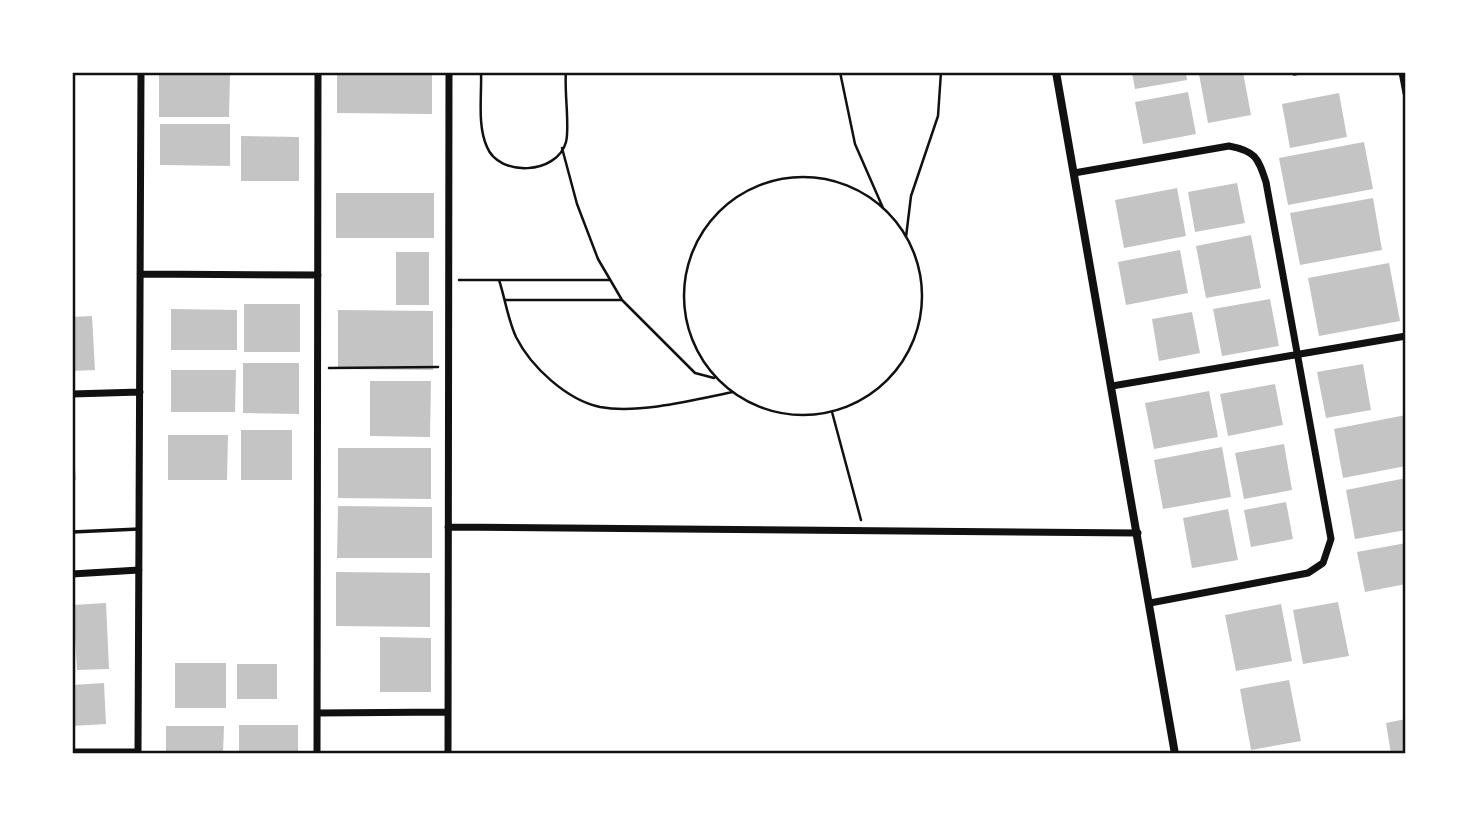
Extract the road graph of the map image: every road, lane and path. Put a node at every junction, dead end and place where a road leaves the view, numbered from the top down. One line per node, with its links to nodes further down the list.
1 (141, 72): 17 (street)
2 (318, 72): 18 (street)
3 (449, 72): 19 (street)
4 (481, 72): 13 (path)
5 (566, 72): 13 (path)
6 (840, 72): 15 (path)
7 (941, 72): 16 (path)
8 (1056, 72): 14 (street)
9 (1304, 72): 11 (lane)
10 (1402, 72): 12 (street)
11 (1294, 74)
12 (1406, 93)
13 (562, 148): 21 (path)
14 (1074, 173): 25 (street); 29 (street)
15 (884, 209): 16 (path); 28 (path)
16 (906, 237): 33 (path)
17 (140, 274): 18 (street); 30 (street)
18 (318, 275): 27 (street)
19 (449, 280): 20 (path); 26 (street)
20 (499, 280): 21 (path); 22 (path)
21 (611, 280): 23 (path)
22 (505, 300): 23 (path); 31 (path)
23 (622, 300): 28 (path)
24 (1406, 336): 25 (street)
25 (1297, 355): 29 (street); 41 (street)
26 (449, 367): 27 (path); 34 (street)
27 (318, 368): 43 (street)
28 (717, 379): 31 (path)
29 (1112, 386): 38 (street)
30 (140, 392): 32 (street); 35 (street)
31 (733, 393): 33 (path)
32 (72, 394)
33 (832, 412): 36 (path)
34 (448, 527): 36 (street); 42 (street)
35 (139, 529): 37 (lane); 39 (street)
36 (864, 530): 38 (street)
37 (72, 532)
38 (1138, 533): 41 (street)
39 (139, 570): 40 (street); 45 (street)
40 (72, 574)
41 (1150, 603): 48 (street)
42 (448, 712): 43 (street); 47 (street)
43 (317, 713): 46 (street)
44 (72, 752): 45 (street)
45 (138, 753)
46 (317, 754)
47 (448, 754)
48 (1175, 754)

